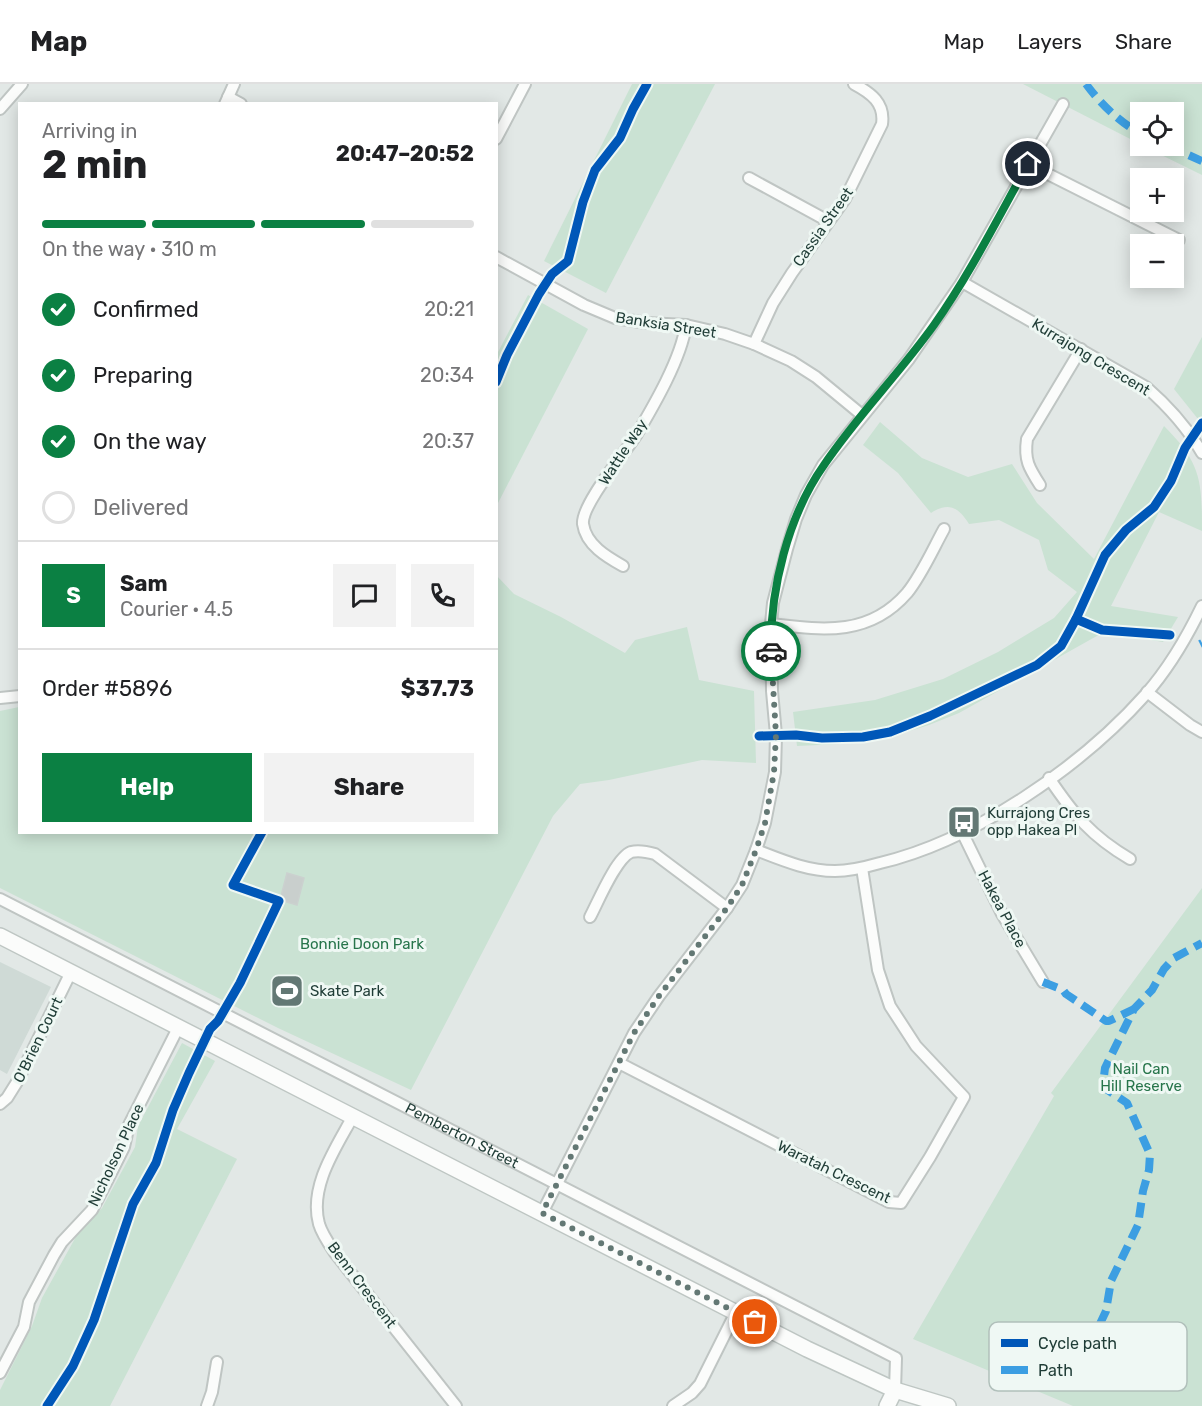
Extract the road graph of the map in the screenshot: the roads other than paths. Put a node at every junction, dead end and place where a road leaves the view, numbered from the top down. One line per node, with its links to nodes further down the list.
1 (22, 84): 6 (street)
2 (234, 84): 5 (street)
3 (525, 84): 8 (street)
4 (854, 84): 11 (street, Cassia Street)
5 (226, 100)
6 (2, 102)
7 (1063, 104): 9 (street)
8 (498, 135)
9 (1028, 164): 12 (street); 14 (street)
10 (749, 178): 11 (street)
11 (828, 222): 16 (street, Cassia Street)
12 (1167, 234)
13 (498, 258): 15 (street, Banksia Street)
14 (962, 282): 17 (street, Kurrajong Crescent); 18 (street)
15 (686, 326): 16 (street, Banksia Street); 22 (street, Wattle Way)
16 (754, 344): 18 (street, Banksia Street)
17 (1081, 349): 19 (street, Kurrajong Crescent); 20 (street)
18 (862, 416): 24 (street)
19 (1202, 453)
20 (1040, 485)
21 (944, 529): 24 (street)
22 (623, 566)
23 (1202, 606): 25 (street)
24 (771, 624): 31 (street)
25 (1148, 692): 28 (street); 29 (street)
26 (18, 696): 27 (street)
27 (0, 698)
28 (1202, 732)
29 (1049, 778): 30 (street); 32 (street)
30 (963, 834): 33 (street); 39 (street, Hakea Place)
31 (756, 850): 33 (street); 35 (street)
32 (1130, 859)
33 (862, 868): 41 (street, Waratah Crescent)
34 (0, 899): 44 (street, Pemberton Street)
35 (727, 908): 36 (street); 41 (street)
36 (590, 917)
37 (0, 936): 38 (main road)
38 (71, 972): 40 (main road); 42 (street, O'Brien Court)
39 (1043, 982)
40 (178, 1028): 43 (main road); 48 (street, Nicholson Place)
41 (619, 1063): 44 (street)
42 (0, 1104)
43 (352, 1118): 45 (main road); 51 (street, Benn Crescent)
44 (557, 1184): 45 (street); 49 (street, Pemberton Street)
45 (542, 1213): 46 (main road)
46 (736, 1312): 49 (main road); 52 (street)
47 (217, 1362): 50 (street)
48 (0, 1373)
49 (895, 1390): 53 (main road); 54 (main road)
50 (207, 1406)
51 (456, 1406)
52 (673, 1406)
53 (887, 1406)
54 (948, 1406)

